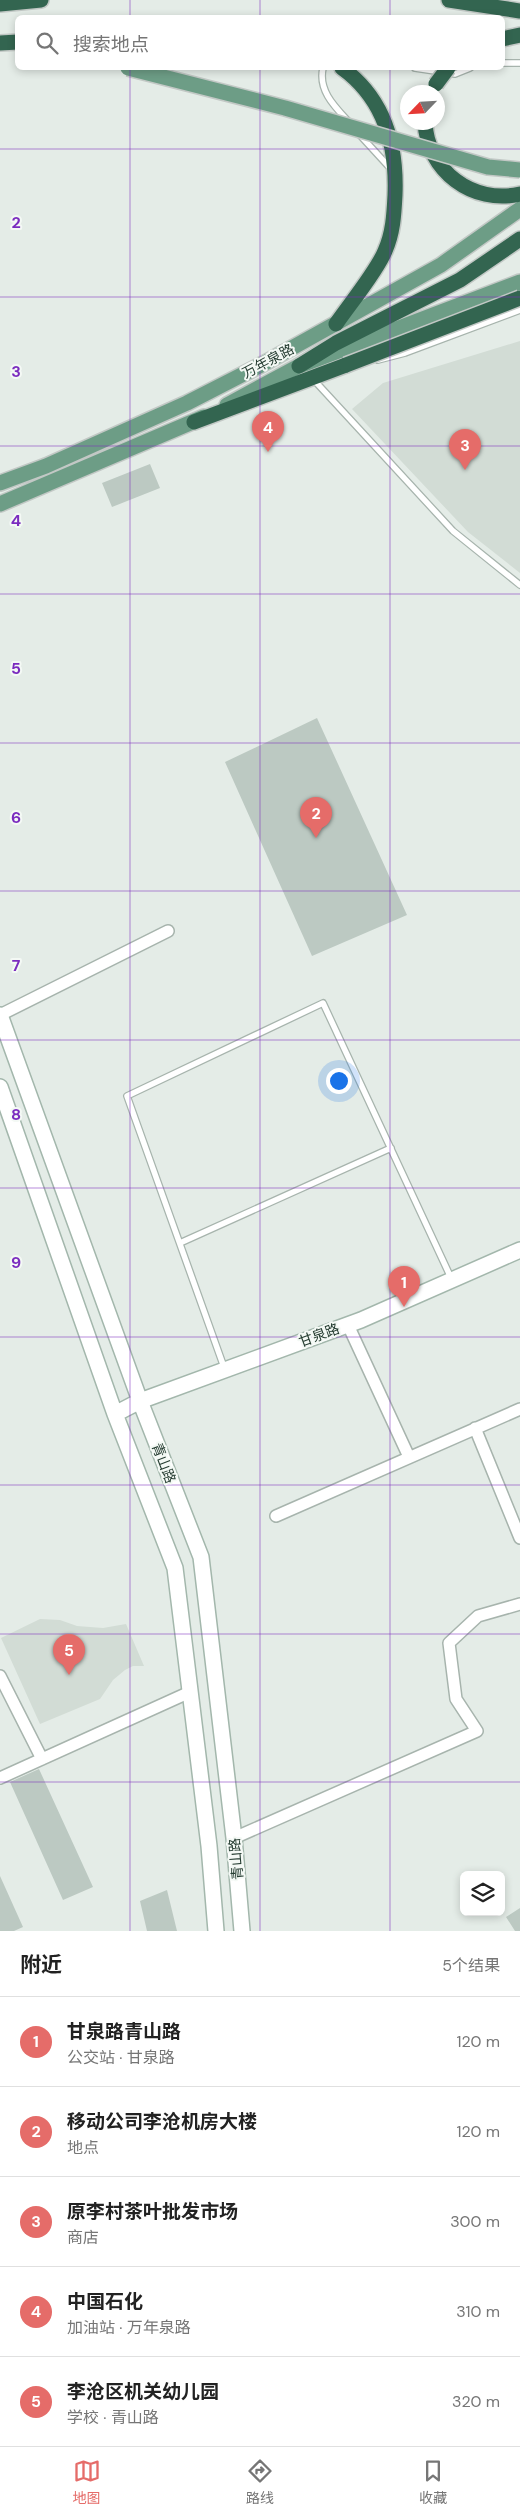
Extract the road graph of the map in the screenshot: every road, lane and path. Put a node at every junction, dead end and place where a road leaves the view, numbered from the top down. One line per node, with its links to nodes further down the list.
1 (41, 0): 3 (highway)
2 (449, 0): 4 (highway)
3 (0, 4)
4 (520, 11)
5 (505, 28): 6 (highway)
6 (520, 29)
7 (520, 36): 8 (highway)
8 (505, 38)
9 (505, 63): 10 (lane)
10 (520, 63)
11 (136, 70): 19 (main road, bridge)
12 (322, 70): 20 (lane)
13 (428, 70): 15 (lane)
14 (447, 70): 17 (highway, bridge)
15 (465, 70)
16 (346, 71): 20 (highway)
17 (436, 85)
18 (427, 130): 21 (highway)
19 (520, 170)
20 (396, 175): 27 (highway)
21 (520, 194)
22 (520, 209): 27 (main road, 万年泉路)
23 (520, 239): 29 (highway)
24 (520, 282): 29 (main road, 万年泉路)
25 (520, 298): 28 (highway, bridge)
26 (520, 310): 28 (lane)
27 (336, 324): 32 (main road, 万年泉路)
28 (346, 365): 30 (highway)
29 (299, 366): 31 (main road, 万年泉路)
30 (312, 378): 31 (highway); 34 (lane)
31 (194, 422): 33 (main road, 万年泉路)
32 (0, 484)
33 (0, 504)
34 (520, 585)
35 (168, 931): 36 (street)
36 (0, 1015): 44 (main road, 青山路)
37 (0, 1087): 46 (main road, 青山路)
38 (391, 1148): 39 (lane); 39 (lane); 41 (lane)
39 (180, 1243): 43 (lane)
40 (520, 1250): 41 (main road, 甘泉路)
41 (452, 1280): 42 (main road, 甘泉路)
42 (348, 1325): 43 (main road, 甘泉路); 48 (street)
43 (225, 1370): 44 (main road, 甘泉路)
44 (140, 1401): 46 (main road, 甘泉路); 56 (main road, 青山路)
45 (520, 1409): 47 (street)
46 (115, 1414): 53 (main road, 青山路)
47 (475, 1428): 48 (street); 50 (street)
48 (409, 1457): 49 (street)
49 (276, 1516)
50 (520, 1538)
51 (520, 1604): 56 (street)
52 (0, 1676): 54 (street)
53 (190, 1692): 54 (street); 57 (main road, 青山路)
54 (42, 1759): 55 (street)
55 (0, 1778)
56 (234, 1838): 58 (main road, 青山路)
57 (216, 1931)
58 (242, 1931)

